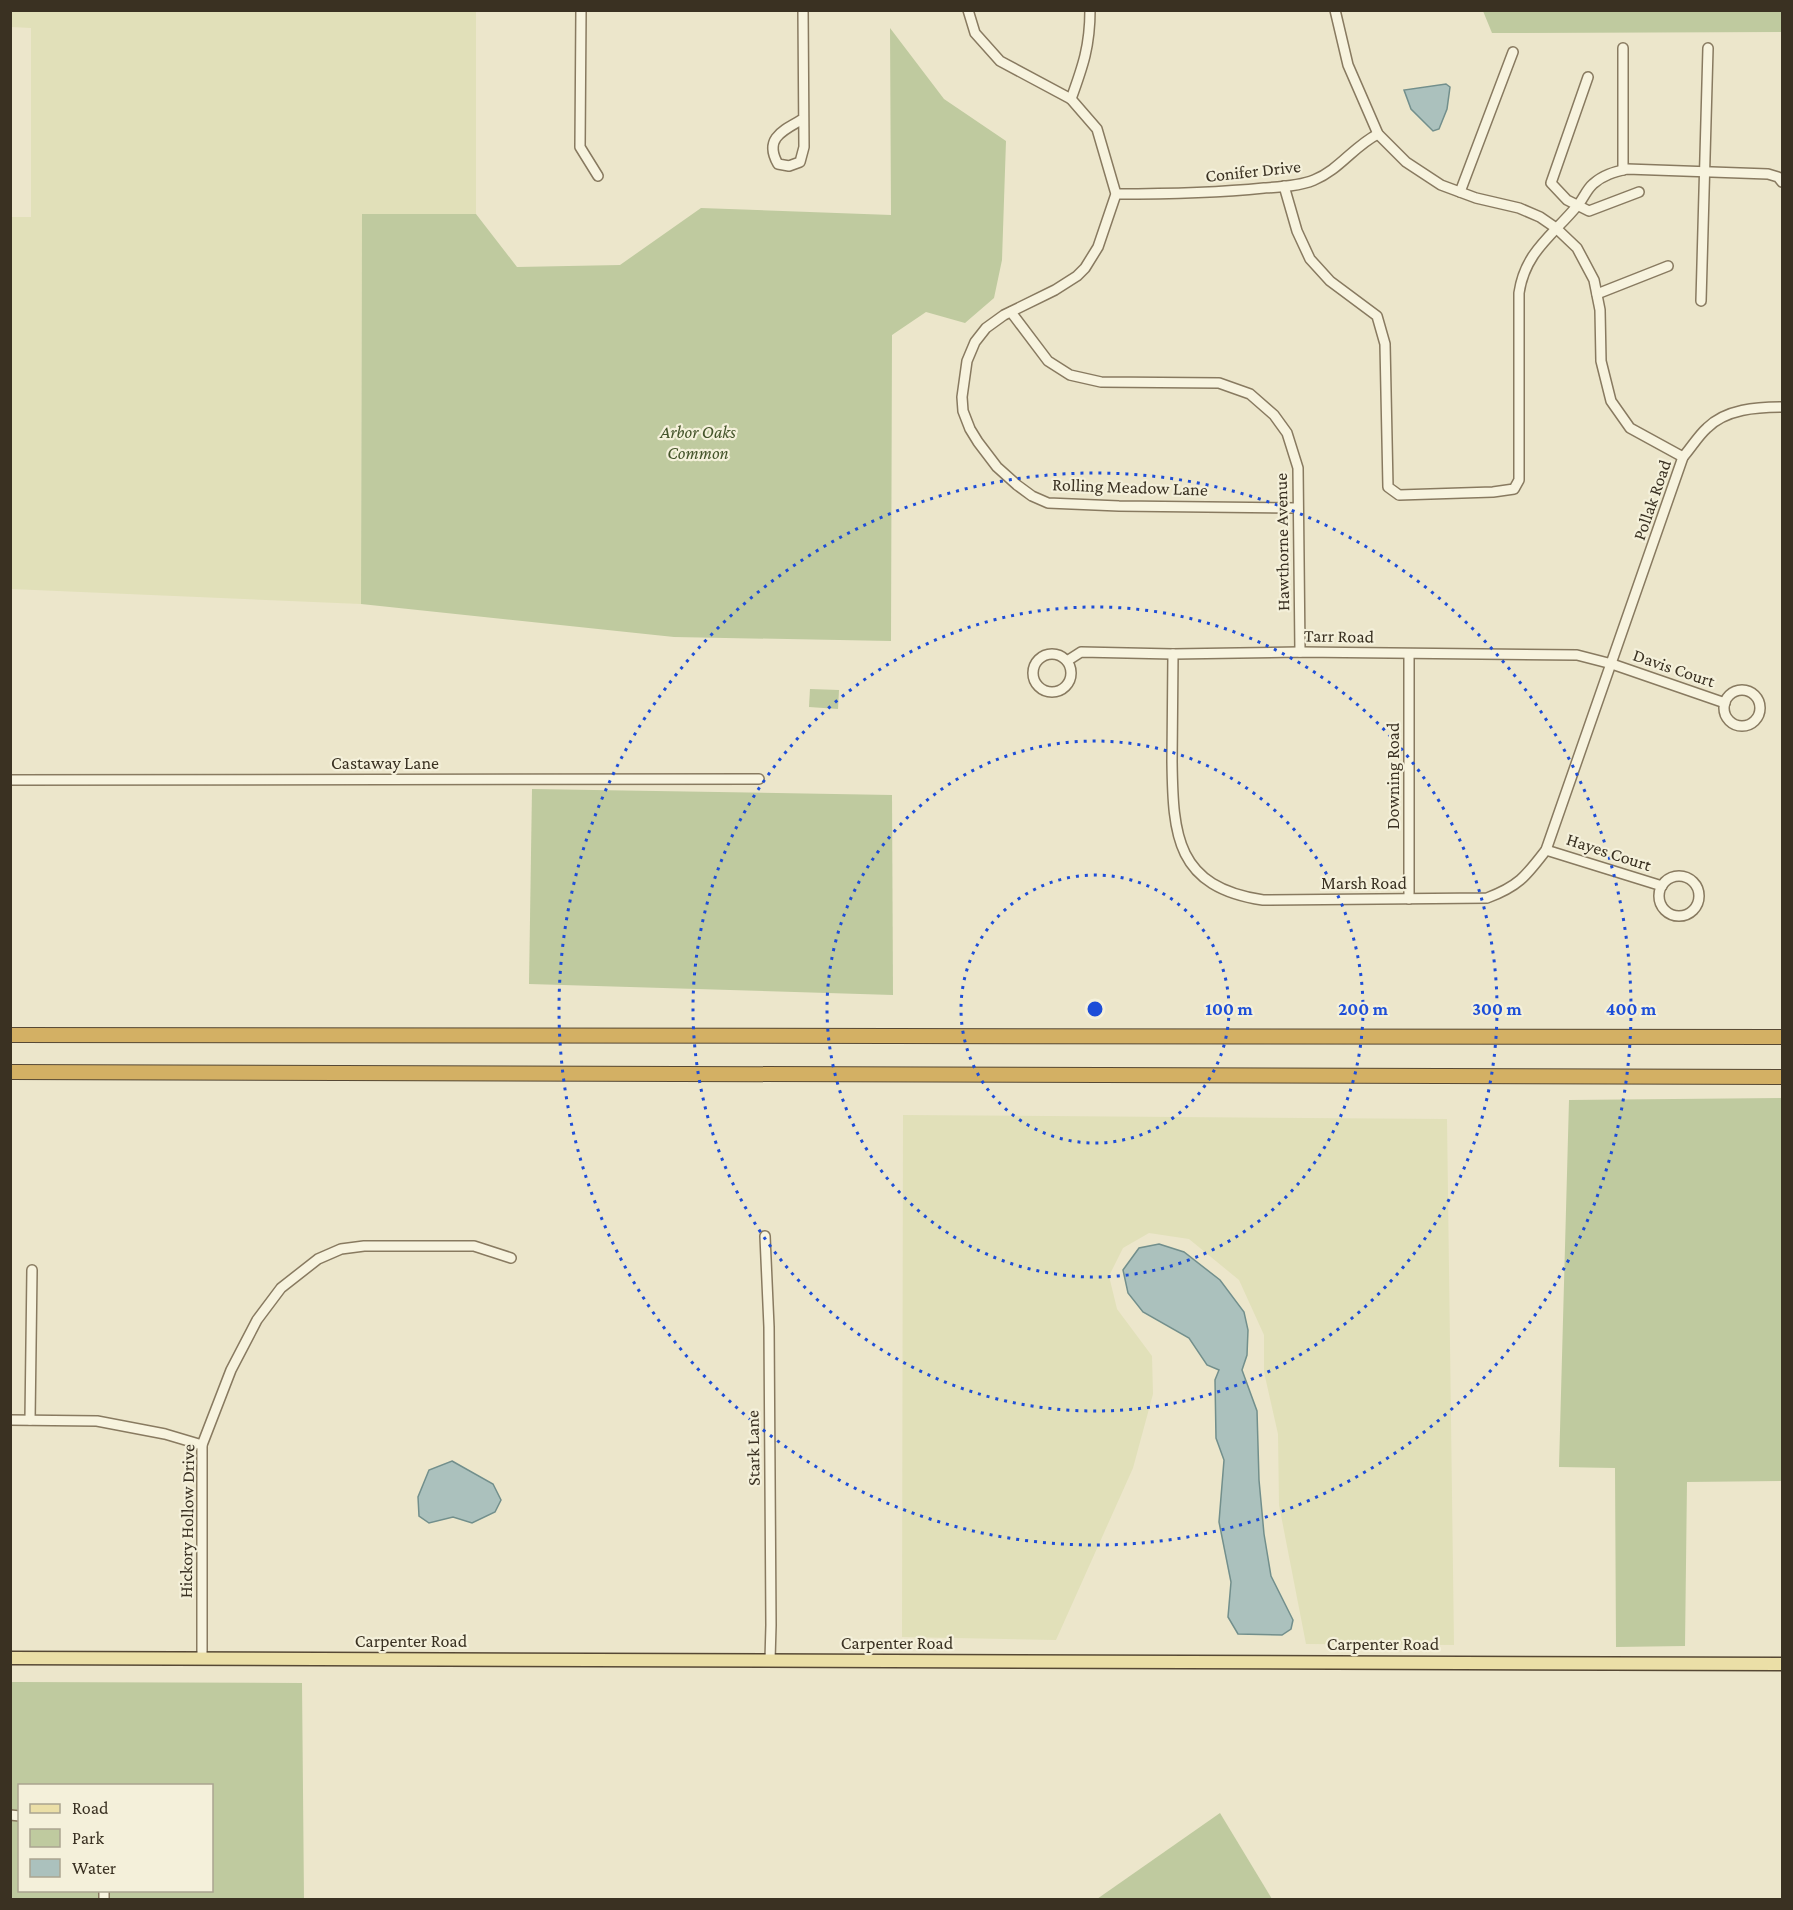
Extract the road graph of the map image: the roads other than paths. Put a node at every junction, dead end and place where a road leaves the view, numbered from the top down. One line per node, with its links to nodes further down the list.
1 (581, 10): 15 (street)
2 (803, 10): 11 (street)
3 (968, 10): 10 (street)
4 (1090, 10): 10 (street)
5 (1335, 10): 12 (street)
6 (1623, 48): 13 (street)
7 (1708, 48): 14 (street)
8 (1513, 52): 18 (street)
9 (1588, 77): 21 (street)
10 (1071, 99): 20 (street)
11 (803, 119): 11 (street)
12 (1378, 134): 17 (street, Conifer Drive); 18 (street)
13 (1623, 170): 14 (street); 21 (street)
14 (1705, 171): 16 (street); 25 (street)
15 (598, 176)
16 (1782, 182)
17 (1284, 186): 20 (street, Conifer Drive); 22 (street)
18 (1460, 192): 22 (street)
19 (1639, 192): 21 (street)
20 (1116, 194): 26 (street, Rolling Meadow Lane)
21 (1578, 206): 22 (street)
22 (1556, 228): 24 (street)
23 (1668, 266): 24 (street)
24 (1597, 294): 28 (street)
25 (1701, 301)
26 (1011, 312): 29 (street, Hawthorne Avenue); 29 (street, Rolling Meadow Lane)
27 (1782, 407): 28 (street, Pollak Road)
28 (1683, 458): 34 (street, Pollak Road)
29 (1297, 508): 30 (street, Hawthorne Avenue)
30 (1300, 652): 31 (street, Tarr Road); 32 (street, Tarr Road)
31 (1173, 654): 33 (street, Tarr Road); 40 (street, Marsh Road)
32 (1409, 654): 34 (street, Tarr Road); 40 (street, Downing Road)
33 (1067, 661): 33 (street)
34 (1612, 664): 35 (street, Davis Court); 38 (street, Marsh Road)
35 (1725, 703)
36 (759, 779): 37 (street, Castaway Lane)
37 (10, 780)
38 (1546, 850): 39 (street, Hayes Court); 40 (street, Marsh Road)
39 (1662, 886): 39 (street, Hayes Court)
40 (1409, 899)
41 (10, 1035): 42 (highway)
42 (1782, 1037)
43 (10, 1072): 44 (highway)
44 (1782, 1077)
45 (765, 1236): 53 (street, Stark Lane)
46 (511, 1258): 50 (street, Hickory Hollow Drive)
47 (32, 1270): 49 (street)
48 (10, 1420): 49 (street)
49 (30, 1420): 50 (street)
50 (202, 1445): 52 (street, Hickory Hollow Drive)
51 (10, 1658): 52 (main road, Carpenter Road)
52 (202, 1659): 53 (main road, Carpenter Road)
53 (770, 1660): 54 (main road, Carpenter Road)
54 (1782, 1664)

